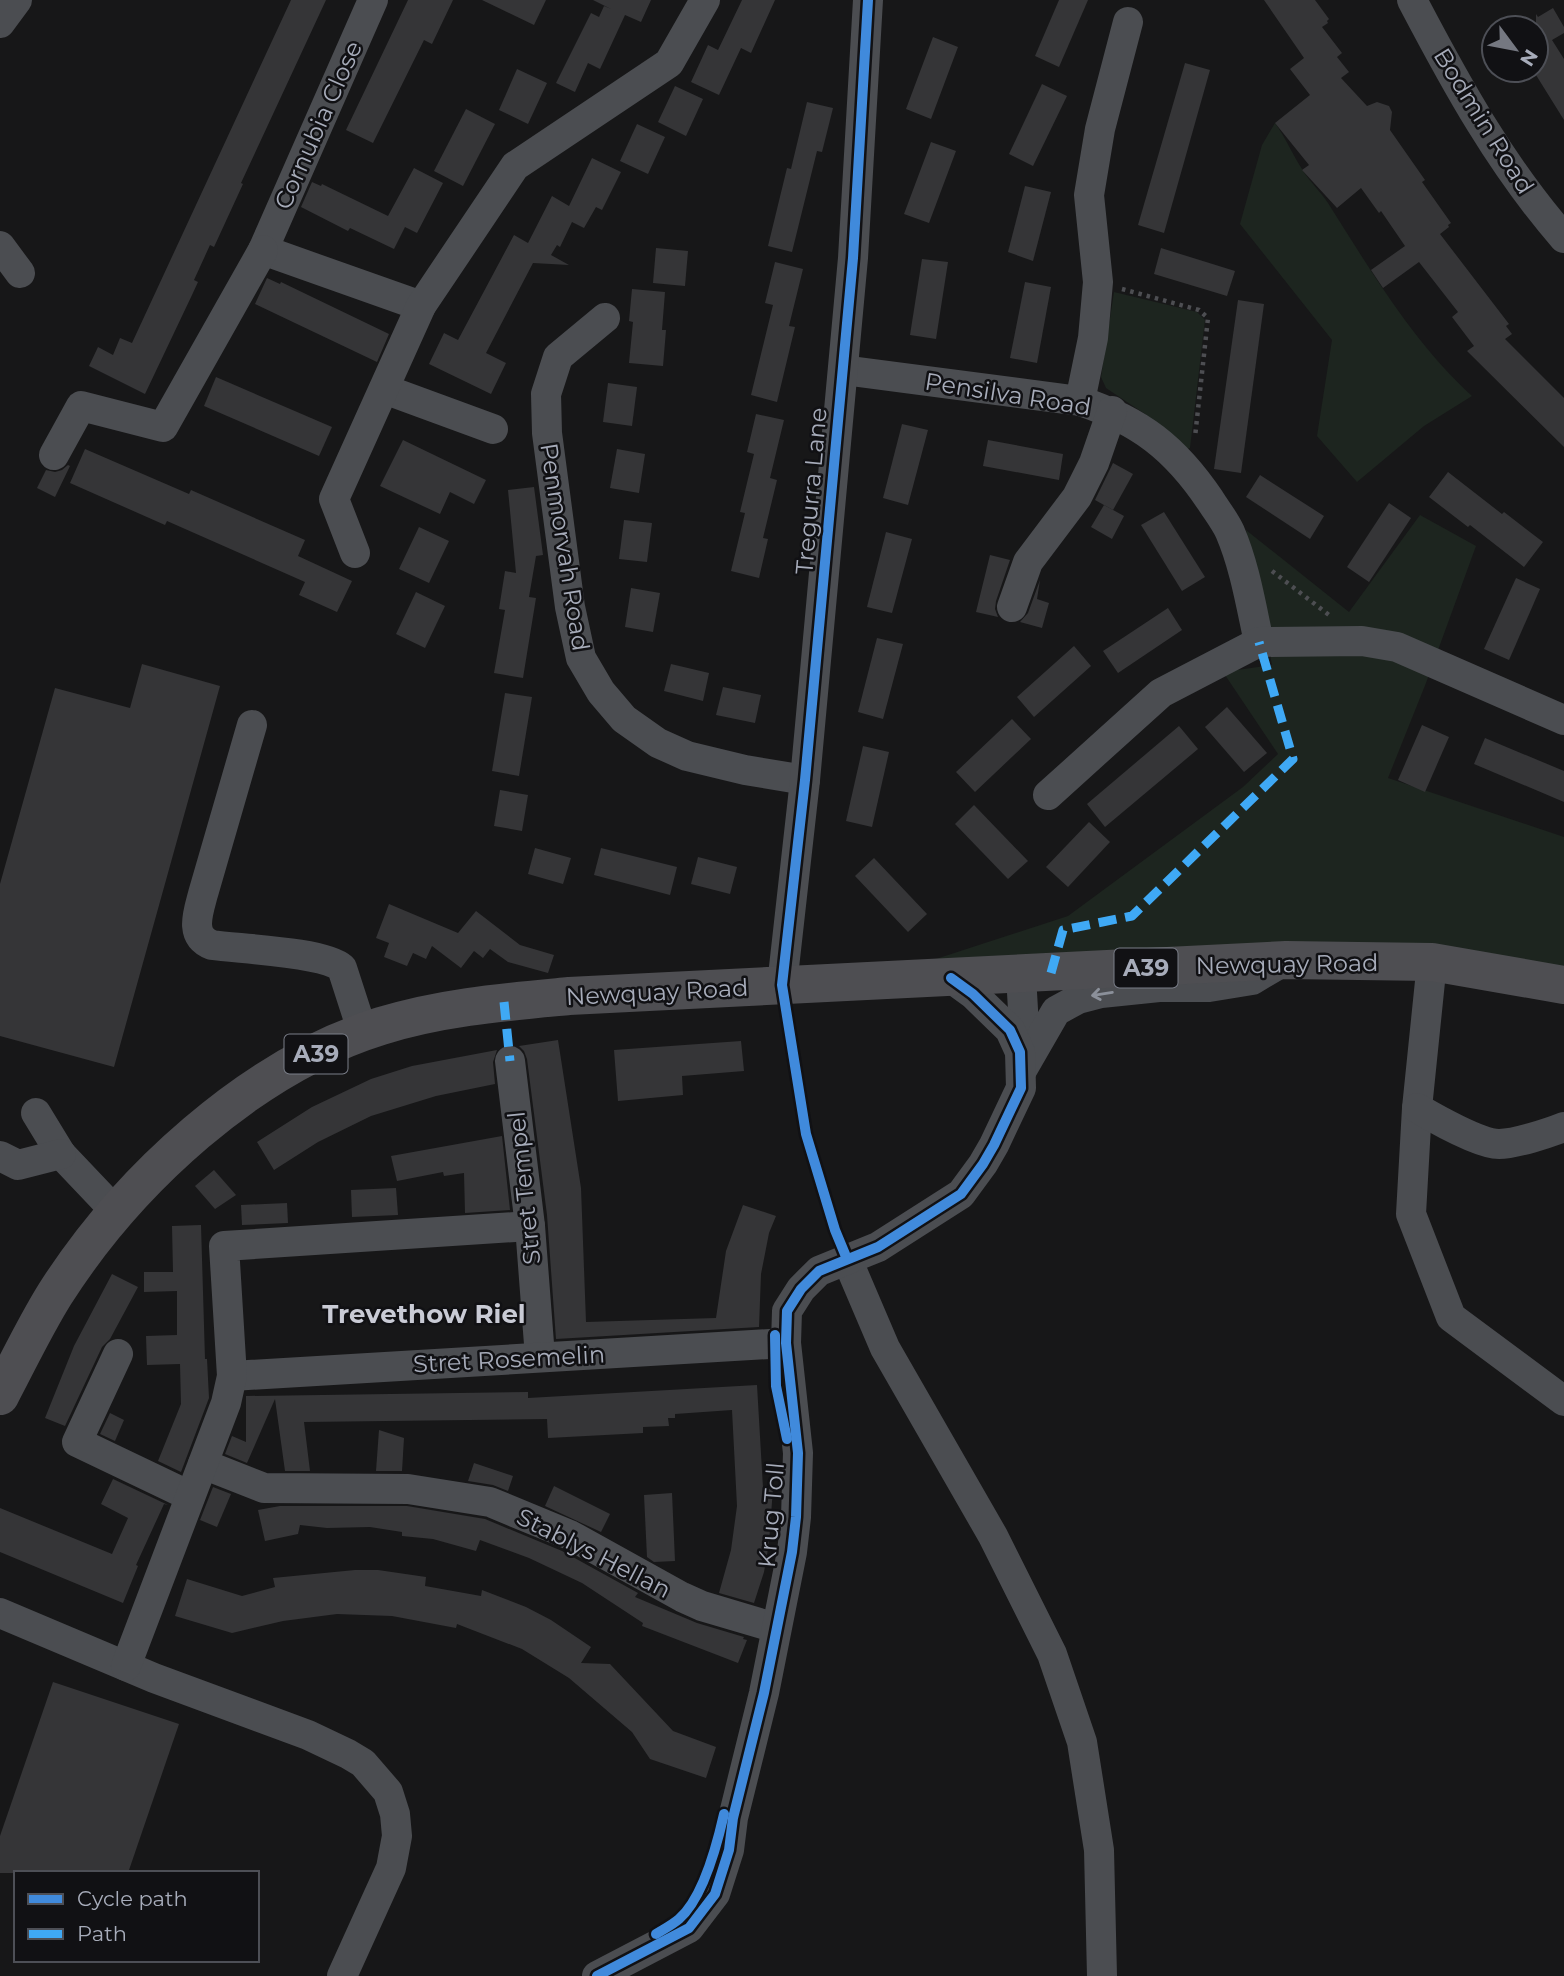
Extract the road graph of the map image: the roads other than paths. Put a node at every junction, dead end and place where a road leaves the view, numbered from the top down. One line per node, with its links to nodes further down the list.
1 (17, 0): 7 (street)
2 (373, 0): 10 (street, Cornubia Close)
3 (705, 0): 12 (street)
4 (868, 0): 14 (street, Tregurra Lane)
5 (1412, 0): 8 (street, Bodmin Road)
6 (1128, 22): 16 (street)
7 (0, 23)
8 (1564, 238)
9 (0, 246): 11 (street)
10 (263, 250): 12 (street); 19 (street, Cornubia Close)
11 (20, 273)
12 (421, 306): 15 (street)
13 (605, 318): 25 (street, Penmorvah Road)
14 (843, 370): 16 (street, Pensilva Road); 25 (street, Tregurra Lane)
15 (384, 388): 18 (street); 20 (street)
16 (1080, 401): 17 (street, Pensilva Road)
17 (1112, 411): 21 (street); 22 (street, Pensilva Road)
18 (493, 429)
19 (54, 455)
20 (355, 553)
21 (1012, 607)
22 (1259, 642): 23 (street); 26 (street)
23 (1564, 720)
24 (252, 725): 34 (street)
25 (805, 780): 31 (street, Tregurra Lane)
26 (1048, 796)
27 (1286, 960): 28 (highway, Newquay Road / A39); 29 (highway, Newquay Road / A39); 33 (street, one-way to 33)
28 (1432, 962): 32 (highway, Newquay Road / A39); 37 (street)
29 (1028, 975): 30 (highway, Newquay Road / A39); 33 (street); 36 (street)
30 (951, 978): 31 (highway, Newquay Road / A39); 36 (street)
31 (782, 985): 34 (highway, Newquay Road / A39)
32 (1564, 985)
33 (1044, 1031): 36 (street)
34 (363, 1033): 42 (highway, Newquay Road / A39)
35 (510, 1061): 43 (street, Stret Tempel)
36 (1021, 1061): 44 (street, Krug Toll)
37 (1417, 1108): 39 (street); 50 (street)
38 (36, 1113): 40 (street)
39 (1564, 1127)
40 (61, 1154): 41 (street); 42 (street)
41 (0, 1156)
42 (117, 1213): 49 (highway, Newquay Road / A39)
43 (530, 1226): 47 (street, Stret Tempel); 48 (street)
44 (847, 1259): 45 (street, Krug Toll); 58 (street)
45 (786, 1343): 47 (street, Stret Rosemelin); 54 (street, Krug Toll)
46 (118, 1354): 52 (street)
47 (540, 1357): 48 (street, Stret Rosemelin)
48 (232, 1376): 51 (street)
49 (0, 1396)
50 (1564, 1401)
51 (203, 1464): 52 (street); 54 (street, Stablys Hellan)
52 (190, 1496): 55 (street)
53 (0, 1613): 55 (street)
54 (776, 1628): 57 (street, Krug Toll)
55 (126, 1666): 56 (street)
56 (342, 1976)
57 (597, 1976)
58 (1102, 1976)

